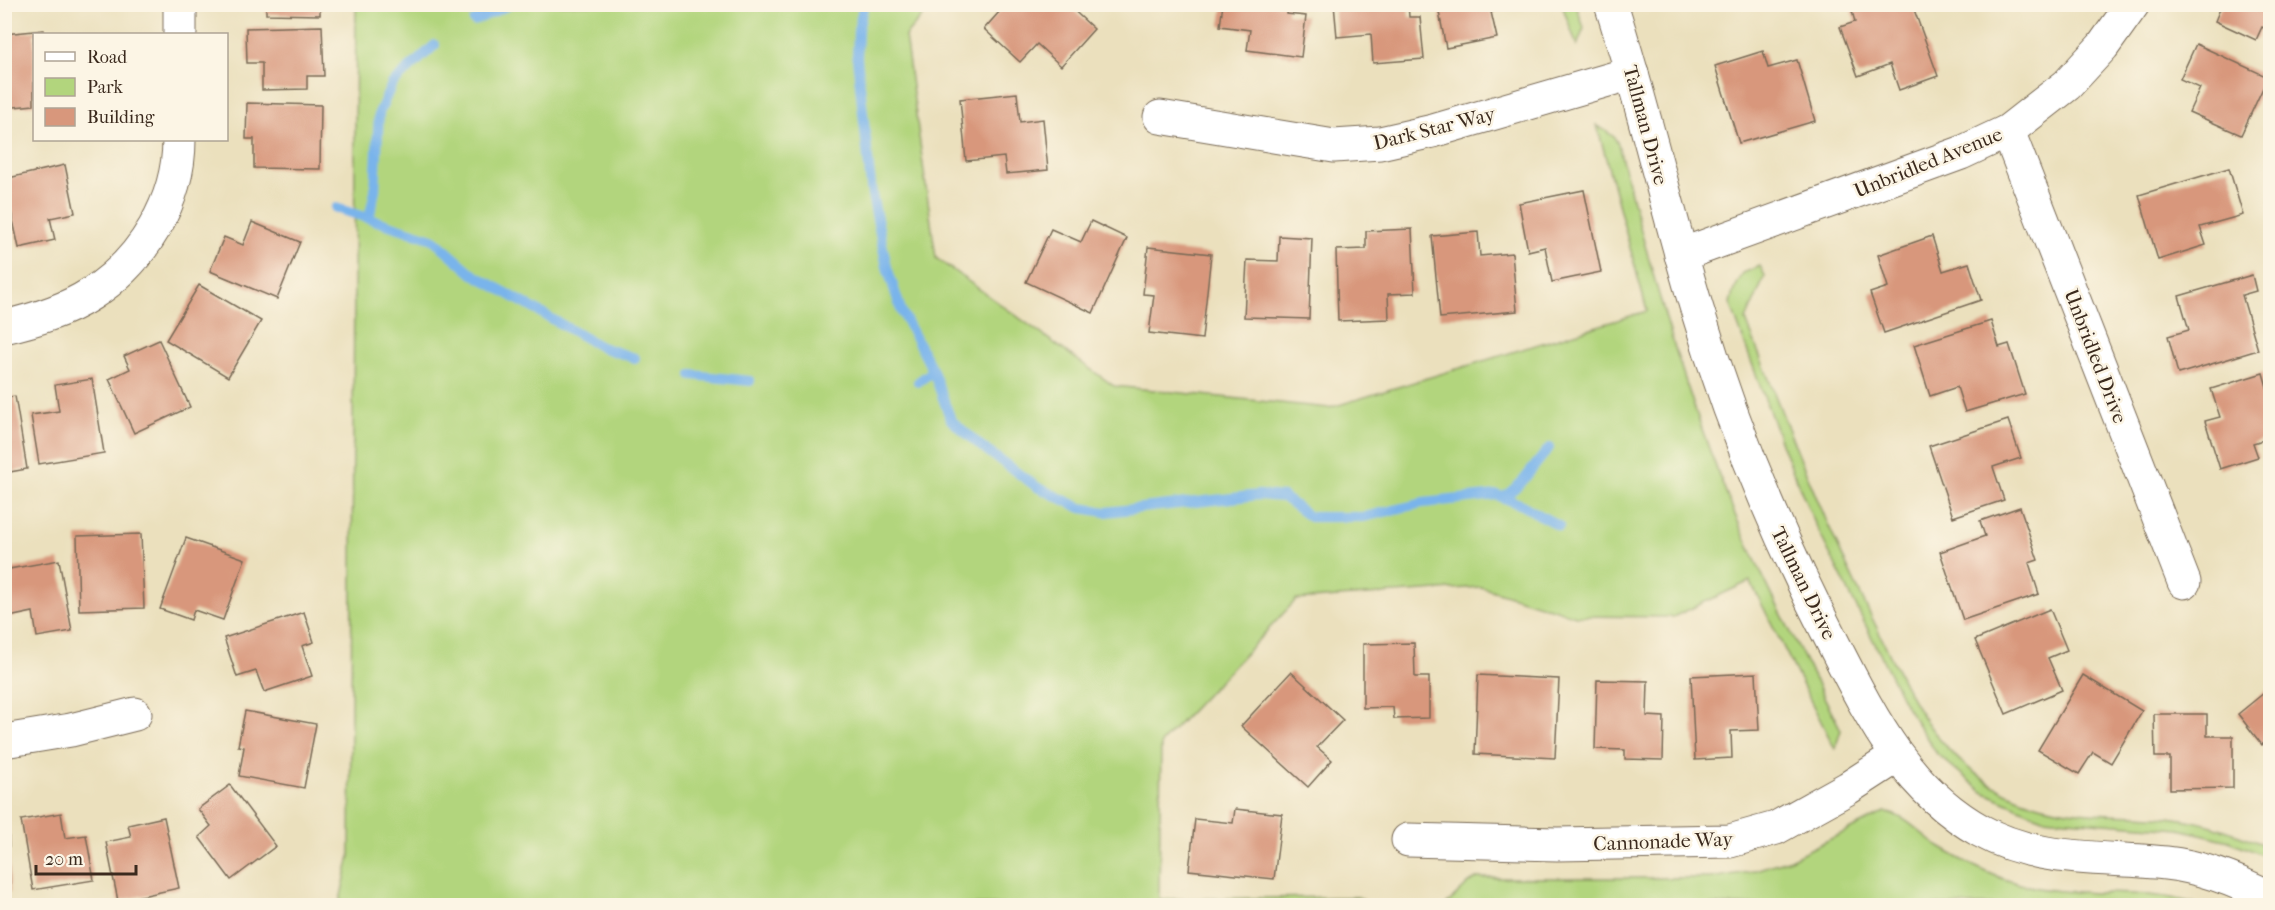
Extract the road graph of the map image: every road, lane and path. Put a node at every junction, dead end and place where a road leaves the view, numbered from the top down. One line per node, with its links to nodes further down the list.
1 (180, 4): 4 (street)
2 (1611, 4): 5 (street, Tallman Drive)
3 (2133, 4): 7 (street, Unbridled Avenue)
4 (180, 33)
5 (1632, 73): 6 (street, Dark Star Way); 9 (street, Tallman Drive)
6 (1160, 117)
7 (2008, 131): 9 (street, Unbridled Avenue); 11 (street, Unbridled Drive)
8 (179, 141): 10 (street)
9 (1681, 255): 14 (street, Tallman Drive)
10 (4, 327)
11 (2184, 582)
12 (135, 714): 13 (street)
13 (4, 741)
14 (1896, 757): 15 (street, Cannonade Way); 16 (street, Tallman Drive)
15 (1408, 840)
16 (2271, 898)

